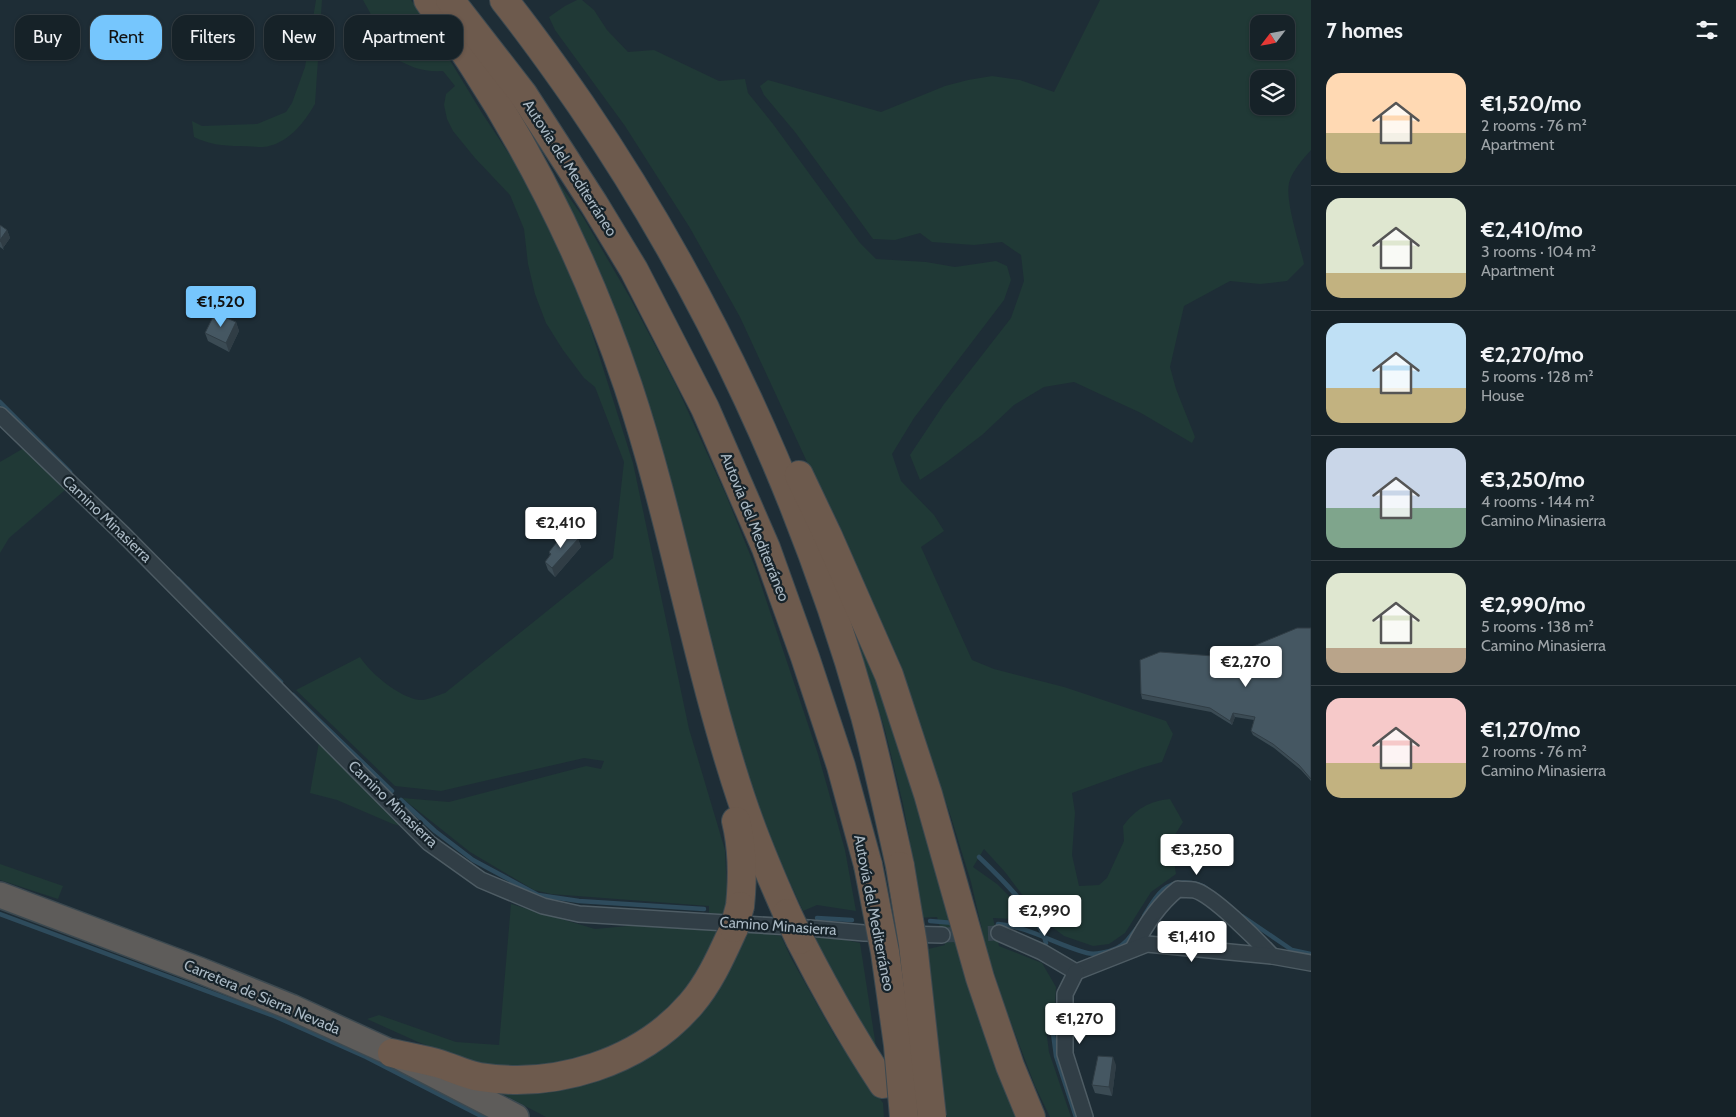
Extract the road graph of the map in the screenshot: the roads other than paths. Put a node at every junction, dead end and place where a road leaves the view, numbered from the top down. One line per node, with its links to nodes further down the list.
1 (428, 0): 6 (highway)
2 (450, 0): 17 (highway, Autovía del Mediterráneo, bridge)
3 (504, 0): 4 (highway, Autovía del Mediterráneo)
4 (706, 315): 18 (highway, Autovía del Mediterráneo, bridge); 19 (highway)
5 (0, 415): 9 (street, Camino Minasierra)
6 (717, 719): 14 (highway); 15 (highway, bridge)
7 (0, 895): 14 (highway, Carretera de Sierra Nevada)
8 (999, 933): 13 (street)
9 (942, 935)
10 (1133, 950): 11 (street); 11 (street); 13 (street)
11 (1272, 956): 12 (street)
12 (1311, 964)
13 (1076, 972): 20 (street)
14 (392, 1053): 16 (highway, Carretera de Sierra Nevada)
15 (883, 1084)
16 (516, 1117)
17 (904, 1117)
18 (932, 1117)
19 (1031, 1117)
20 (1085, 1117)

